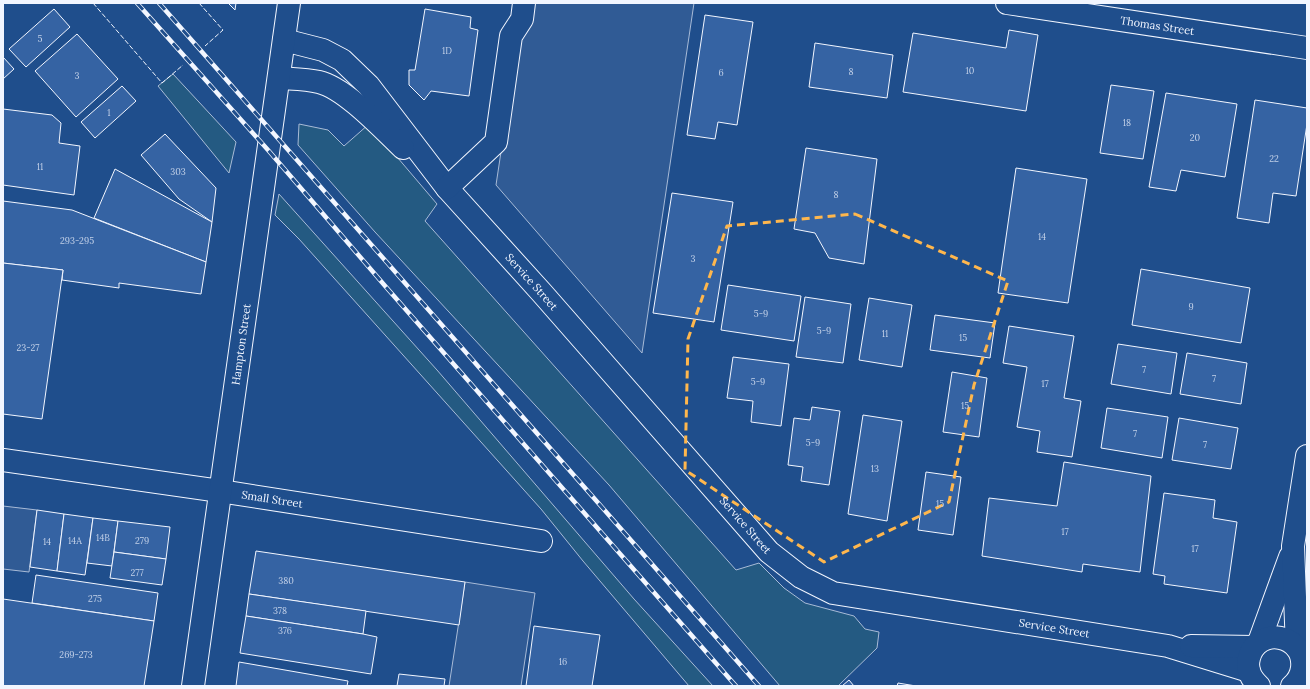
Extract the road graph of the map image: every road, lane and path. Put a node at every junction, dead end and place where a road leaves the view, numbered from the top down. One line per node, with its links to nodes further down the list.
1 (289, 3): 4 (street, Hampton Street)
2 (524, 3): 7 (street)
3 (1007, 3): 5 (street, Thomas Street)
4 (284, 40): 6 (street, Hampton Street); 7 (street, Service Street)
5 (1307, 48)
6 (279, 78): 7 (street, Service Street); 10 (street, Hampton Street)
7 (447, 188): 14 (street, Service Street)
8 (1307, 456): 12 (street)
9 (3, 460): 10 (street, Small Street)
10 (220, 491): 11 (street, Small Street); 18 (street, Hampton Street)
11 (541, 541)
12 (1293, 546): 13 (street); 15 (street)
13 (1257, 644): 14 (street, Service Street); 15 (street, Service Street); 16 (street)
14 (1168, 646): 16 (street, Service Street)
15 (1302, 653): 17 (street)
16 (1254, 678)
17 (1299, 681)
18 (193, 686)

